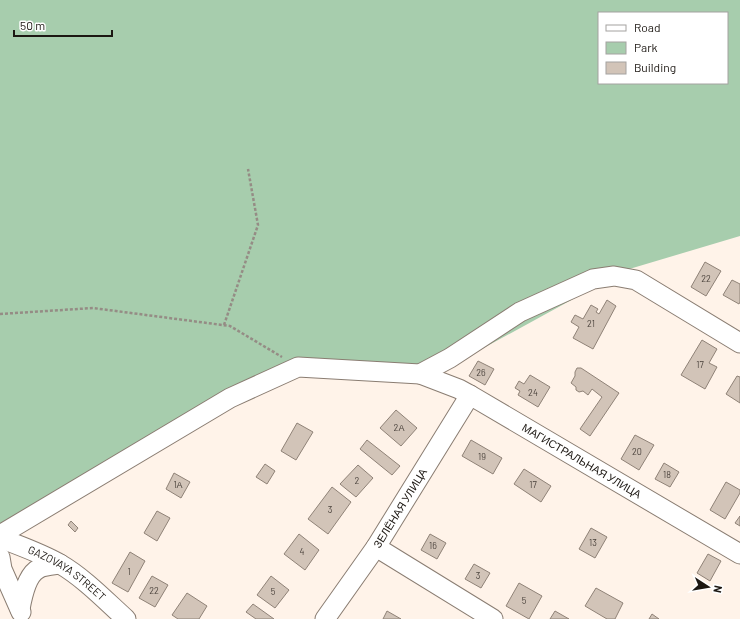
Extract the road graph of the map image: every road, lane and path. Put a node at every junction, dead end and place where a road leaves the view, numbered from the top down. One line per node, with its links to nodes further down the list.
1 (248, 169): 3 (path)
2 (0, 314): 3 (path)
3 (224, 325): 5 (path)
4 (740, 343): 6 (street)
5 (298, 367): 6 (street); 8 (street)
6 (420, 374): 7 (street, МАГИСТРАЛЬНАЯ УЛИЦА)
7 (470, 395): 10 (street, ЗЕЛЁНАЯ УЛИЦА); 11 (street, МАГИСТРАЛЬНАЯ УЛИЦА)
8 (0, 535)
9 (0, 538): 13 (street, GAZOVAYA STREET)
10 (376, 547): 16 (street, ЗЕЛЁНАЯ УЛИЦА); 17 (street)
11 (740, 554)
12 (0, 556): 14 (street)
13 (60, 564): 14 (street); 15 (street, GAZOVAYA STREET)
14 (22, 614)
15 (126, 619)
16 (326, 619)
17 (493, 619)

